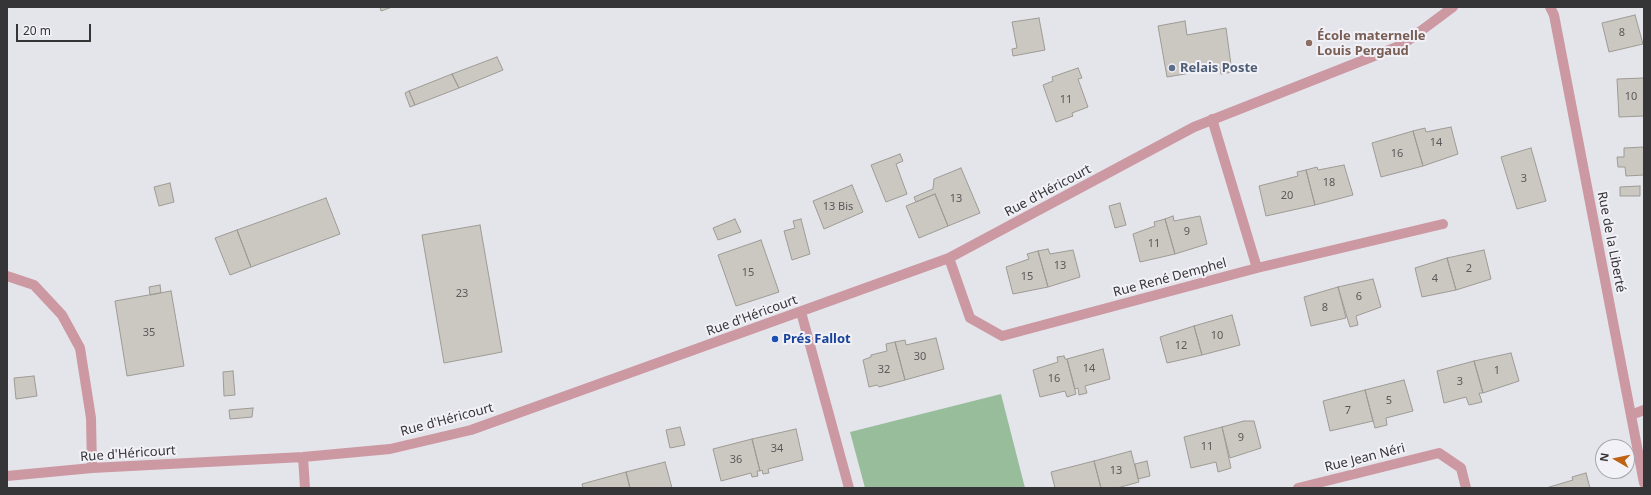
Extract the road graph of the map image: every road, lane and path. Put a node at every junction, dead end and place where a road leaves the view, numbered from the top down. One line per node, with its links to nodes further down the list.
1 (1453, 7): 3 (street, Rue d'Héricourt)
2 (1550, 7): 10 (street, Rue de la Liberté)
3 (1212, 119): 5 (street, Rue d'Héricourt); 6 (street)
4 (1443, 224): 6 (street, Rue René Demphel)
5 (949, 258): 6 (street, Rue René Demphel); 8 (street, Rue d'Héricourt)
6 (1257, 268)
7 (7, 276): 12 (street)
8 (801, 312): 11 (street, Rue d'Héricourt); 16 (street)
9 (1644, 410): 10 (street)
10 (1630, 415): 14 (street, Rue de la Liberté)
11 (303, 457): 12 (street, Rue d'Héricourt); 15 (street)
12 (92, 468): 13 (street, Rue d'Héricourt)
13 (7, 476)
14 (1644, 483)
15 (305, 488)
16 (849, 488)
17 (1298, 488): 18 (street, Rue Jean Néri)
18 (1466, 488)

